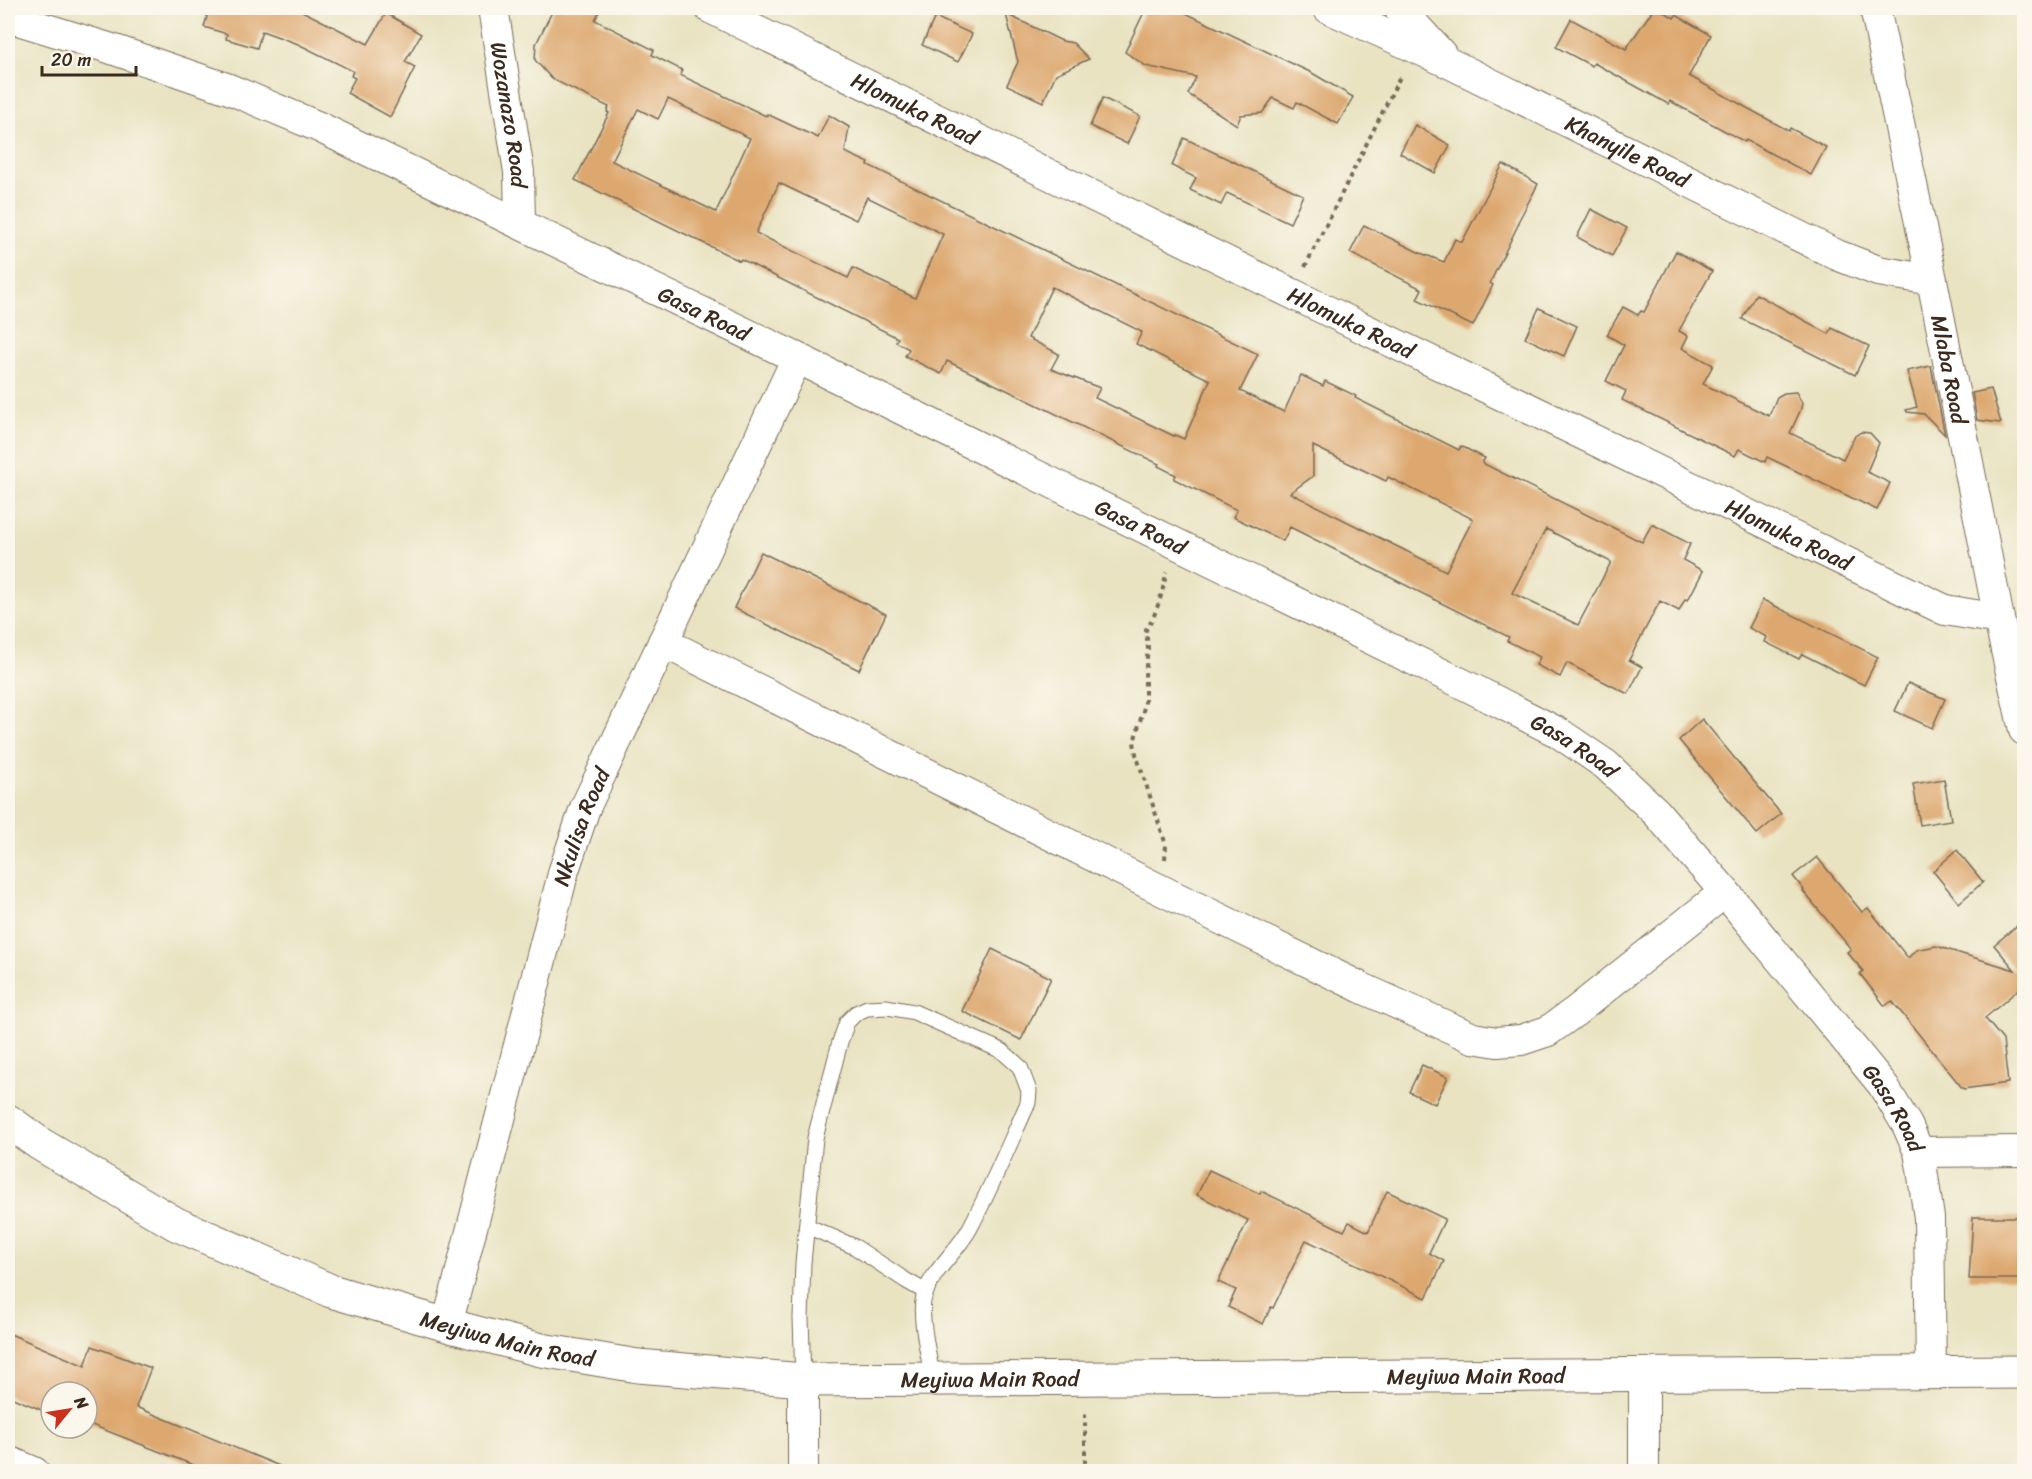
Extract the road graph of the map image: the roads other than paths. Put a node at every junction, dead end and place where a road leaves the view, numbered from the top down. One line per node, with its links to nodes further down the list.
1 (493, 8): 8 (street, Wozanazo Road)
2 (710, 8): 11 (street, Hlomuka Road)
3 (1328, 8): 7 (street, Khanyile Road)
4 (1399, 8): 7 (street)
5 (1875, 8): 9 (street, Mlaba Road)
6 (8, 17): 8 (street, Gasa Road)
7 (1449, 63): 9 (street, Khanyile Road)
8 (520, 223): 10 (street, Gasa Road)
9 (1932, 280): 11 (street, Mlaba Road)
10 (797, 357): 12 (street, Nkulisa Road); 14 (street, Gasa Road)
11 (1999, 619): 13 (street, Mlaba Road)
12 (663, 642): 14 (street); 20 (street, Nkulisa Road)
13 (2025, 730)
14 (1725, 892): 17 (street, Gasa Road)
15 (8, 1121): 20 (street, Meyiwa Main Road)
16 (2025, 1151): 17 (street)
17 (1919, 1152): 21 (street, Gasa Road)
18 (807, 1226): 19 (lane); 19 (lane); 25 (lane)
19 (926, 1292): 24 (lane)
20 (447, 1326): 25 (street, Meyiwa Main Road)
21 (1931, 1372): 22 (street, Meyiwa Main Road); 23 (street, Meyiwa Main Road)
22 (2025, 1372)
23 (1644, 1373): 24 (street, Meyiwa Main Road); 29 (street)
24 (933, 1379): 25 (street, Meyiwa Main Road)
25 (803, 1380): 28 (street)
26 (8, 1461): 27 (street)
27 (34, 1472)
28 (803, 1472)
29 (1644, 1472)

